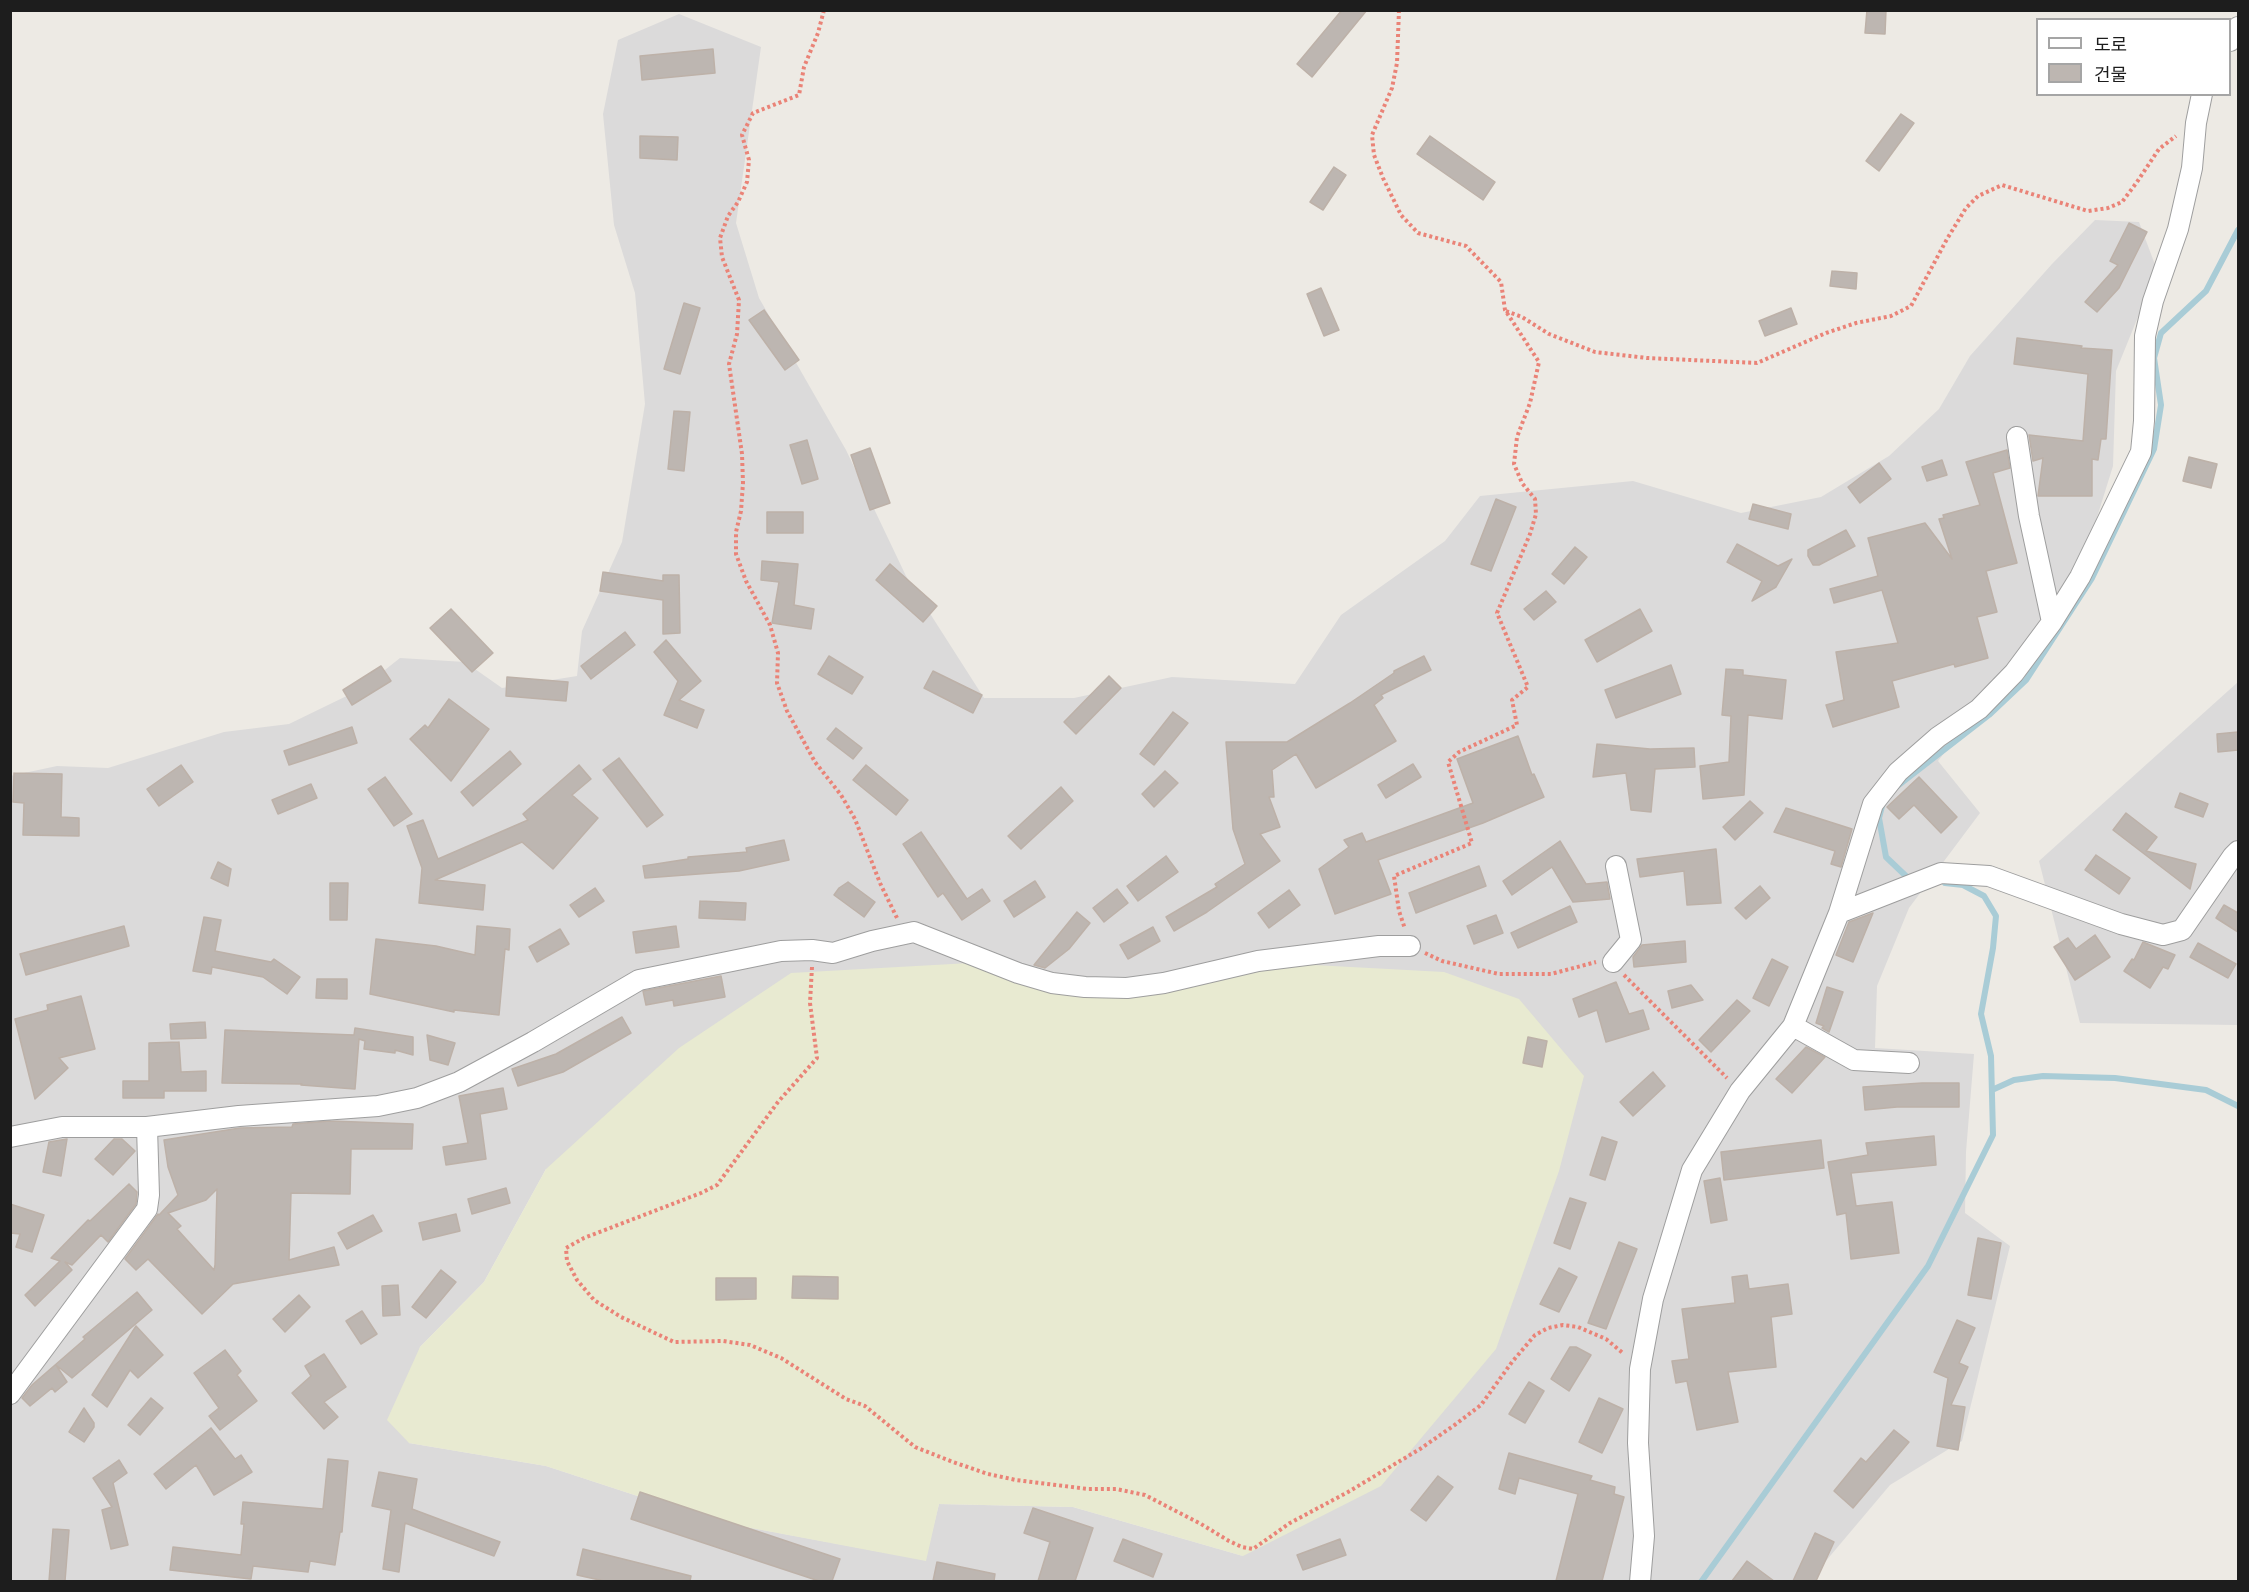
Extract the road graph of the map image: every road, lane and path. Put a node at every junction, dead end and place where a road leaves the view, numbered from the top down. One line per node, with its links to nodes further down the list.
1 (824, 10): 11 (path)
2 (1399, 10): 5 (path)
3 (2202, 96): 4 (street)
4 (2196, 123): 5 (path); 7 (street)
5 (1505, 310): 12 (path)
6 (2017, 437): 7 (street)
7 (2052, 622): 10 (street)
8 (2238, 851): 10 (street)
9 (1616, 866): 14 (street)
10 (1839, 913): 15 (street)
11 (914, 932): 12 (street); 13 (street)
12 (1410, 946): 14 (path)
13 (812, 950): 18 (street); 20 (path)
14 (1613, 962): 17 (path)
15 (1793, 1026): 16 (street); 17 (street)
16 (1909, 1063)
17 (1740, 1091): 20 (street)
18 (147, 1127): 19 (street); 21 (street)
19 (10, 1137)
20 (1640, 1369): 22 (street)
21 (10, 1394)
22 (1640, 1581)

